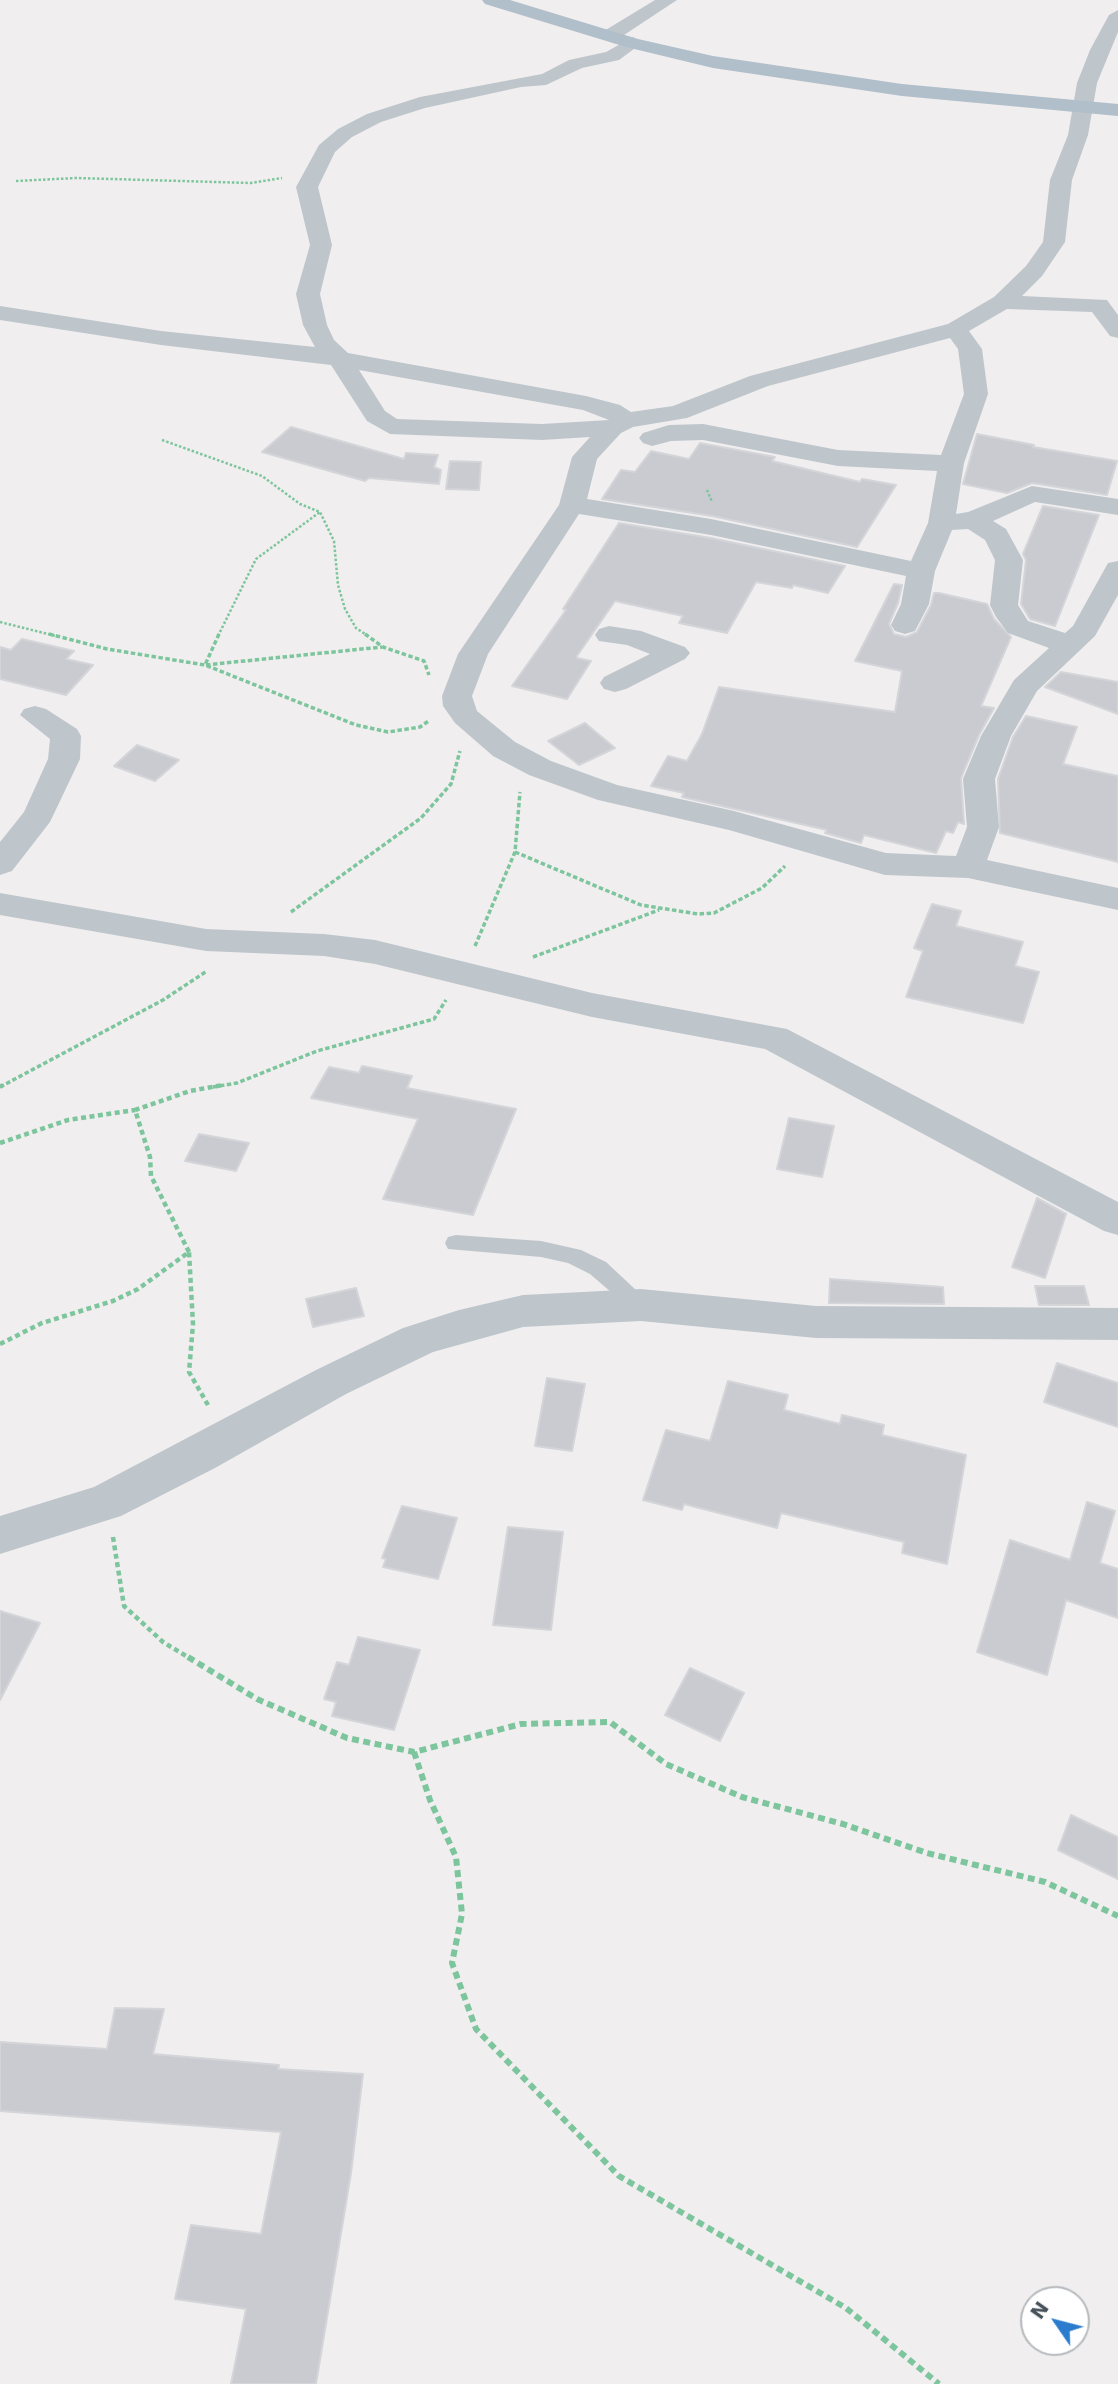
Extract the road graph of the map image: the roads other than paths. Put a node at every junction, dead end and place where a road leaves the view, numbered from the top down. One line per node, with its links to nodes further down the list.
1 (492, 0): 4 (main road)
2 (668, 0): 4 (street)
3 (1118, 15): 6 (street)
4 (611, 35): 5 (main road)
5 (633, 43): 6 (main road); 14 (street)
6 (1085, 109): 7 (main road); 9 (street)
7 (1118, 110)
8 (1077, 280): 10 (street)
9 (1002, 302): 10 (street); 12 (street)
10 (1109, 305): 13 (street)
11 (0, 313): 14 (street)
12 (956, 329): 15 (street); 16 (street)
13 (1118, 331)
14 (340, 359): 15 (street); 15 (street)
15 (620, 424): 17 (street)
16 (951, 463): 17 (street); 21 (street)
17 (582, 471): 18 (street)
18 (572, 505): 23 (street); 30 (street)
19 (1118, 507): 20 (street)
20 (972, 520): 21 (street); 26 (street)
21 (941, 523): 23 (street)
22 (1118, 569): 26 (street)
23 (921, 571): 24 (street)
24 (905, 625)
25 (609, 635): 27 (street)
26 (1070, 645): 30 (street)
27 (615, 683)
28 (35, 715): 29 (street)
29 (0, 864)
30 (968, 867): 31 (street)
31 (1118, 899)
32 (0, 904): 33 (street)
33 (1118, 1220)
34 (456, 1243): 35 (lane)
35 (641, 1304): 36 (street); 37 (street)
36 (1118, 1324)
37 (0, 1535)

